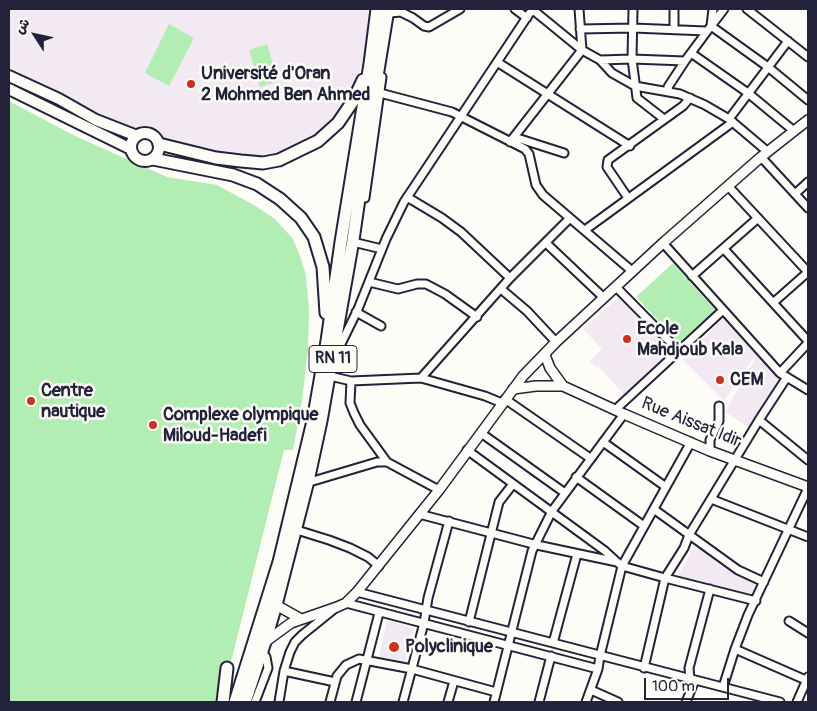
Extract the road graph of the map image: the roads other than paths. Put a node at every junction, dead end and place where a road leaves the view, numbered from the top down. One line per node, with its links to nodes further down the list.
1 (376, 9): 25 (highway, RN 11)
2 (460, 9): 10 (street)
3 (515, 9): 12 (street)
4 (579, 9): 14 (street)
5 (633, 9): 13 (street)
6 (674, 9): 15 (street)
7 (713, 9): 16 (street)
8 (724, 9): 16 (street)
9 (747, 9): 17 (street)
10 (389, 10): 32 (street); 127 (highway, RN 11)
11 (533, 10): 12 (street); 18 (street)
12 (527, 18): 24 (street)
13 (633, 28): 14 (street); 15 (street); 21 (street)
14 (580, 29): 18 (street)
15 (674, 29): 16 (street)
16 (708, 29): 19 (street); 26 (street)
17 (788, 41): 20 (street); 26 (street)
18 (582, 50): 22 (street); 33 (street)
19 (691, 53): 23 (street); 31 (street)
20 (808, 57)
21 (632, 59): 22 (street); 23 (street); 28 (street)
22 (600, 60): 28 (street)
23 (685, 61): 30 (street)
24 (497, 62): 33 (street); 36 (street)
25 (370, 64): 43 (highway); 76 (highway, RN 11)
26 (768, 67): 31 (street); 35 (street)
27 (9, 76): 41 (main road)
28 (635, 86): 30 (street); 37 (street)
29 (9, 89): 45 (main road)
30 (670, 92): 34 (street)
31 (748, 93): 38 (street); 40 (street)
32 (380, 94): 36 (street); 58 (street)
33 (549, 94): 42 (street); 44 (street)
34 (690, 98): 37 (street); 38 (street)
35 (808, 100)
36 (461, 116): 42 (street); 52 (street)
37 (664, 119): 44 (street)
38 (731, 120): 47 (street); 53 (street)
39 (808, 120): 40 (street)
40 (794, 131): 47 (street)
41 (136, 136): 43 (main road); 45 (main road)
42 (512, 140): 46 (street); 55 (street)
43 (159, 144): 48 (main road)
44 (630, 146): 53 (street)
45 (131, 149): 48 (main road)
46 (564, 153)
47 (764, 154): 50 (street); 51 (street)
48 (153, 159): 76 (highway)
49 (808, 182): 51 (street)
50 (728, 186): 56 (street); 60 (street)
51 (795, 194): 54 (street)
52 (407, 197): 62 (street); 66 (street)
53 (628, 198): 57 (street)
54 (808, 208)
55 (570, 218): 57 (street); 59 (street)
56 (758, 218): 61 (street); 64 (street)
57 (585, 230): 63 (street)
58 (357, 243): 62 (street); 79 (street)
59 (546, 243): 66 (street); 70 (street)
60 (663, 243): 63 (street); 65 (street)
61 (724, 249): 65 (street); 71 (street)
62 (382, 250): 67 (street)
63 (632, 271): 68 (street)
64 (808, 272): 71 (street)
65 (692, 276): 72 (street)
66 (510, 278): 69 (street)
67 (368, 282): 73 (street); 74 (street)
68 (616, 287): 70 (street); 80 (street)
69 (501, 288): 74 (street); 77 (street)
70 (604, 298): 77 (street)
71 (774, 302): 78 (street)
72 (722, 311): 80 (street); 82 (street)
73 (356, 312): 75 (street); 79 (street)
74 (477, 317): 84 (street)
75 (381, 326)
76 (327, 341): 164 (highway, RN 11)
77 (556, 342): 81 (street)
78 (808, 342): 82 (street)
79 (340, 346): 83 (street)
80 (679, 351): 91 (street)
81 (544, 355): 86 (street); 87 (street)
82 (784, 375): 88 (street); 92 (street)
83 (334, 377): 85 (street); 103 (street)
84 (421, 378): 85 (street); 89 (street)
85 (351, 381): 101 (street)
86 (564, 386): 87 (street); 91 (street, Rue Aissat Idir)
87 (514, 389): 89 (street)
88 (808, 390)
89 (504, 401): 93 (street); 98 (street)
90 (719, 406): 97 (street)
91 (620, 412): 94 (street); 95 (street, Rue Aissat Idir)
92 (759, 420): 99 (street); 100 (street)
93 (481, 433): 96 (street); 108 (street)
94 (603, 442): 98 (street); 105 (street)
95 (691, 442): 97 (street, Rue Aissat Idir); 105 (street)
96 (467, 450): 104 (street); 107 (street)
97 (710, 450): 99 (street, Rue Aissat Idir)
98 (590, 458): 102 (street)
99 (736, 459): 106 (street, Rue Aissat Idir); 109 (street)
100 (808, 460)
101 (387, 462): 103 (street); 107 (street)
102 (576, 477): 108 (street); 114 (street)
103 (313, 481): 116 (street)
104 (513, 484): 111 (street); 117 (street)
105 (666, 487): 110 (street)
106 (808, 488): 115 (street)
107 (439, 490): 112 (street)
108 (565, 493): 111 (street)
109 (711, 500): 115 (street); 118 (street)
110 (655, 510): 114 (street); 118 (street)
111 (551, 513): 120 (street); 122 (street)
112 (419, 514): 113 (street); 123 (street)
113 (449, 522): 117 (street); 134 (street)
114 (644, 526): 122 (street)
115 (788, 529): 119 (street); 125 (street)
116 (300, 531): 123 (street); 127 (street)
117 (491, 533): 120 (street); 139 (street)
118 (689, 535): 124 (street); 125 (street)
119 (808, 537)
120 (535, 545): 121 (street); 142 (street)
121 (577, 554): 122 (street); 144 (street)
122 (620, 564): 124 (street); 149 (street)
123 (380, 566): 128 (street)
124 (665, 578): 126 (street); 152 (street)
125 (764, 582): 129 (street)
126 (710, 588): 129 (street); 156 (street)
127 (279, 590): 131 (highway, RN 11)
128 (357, 592): 130 (street); 132 (street)
129 (756, 601): 147 (street)
130 (346, 603): 133 (street); 135 (street)
131 (276, 605): 136 (street); 146 (highway, RN 11)
132 (412, 606): 134 (street); 137 (street)
133 (337, 607): 136 (street); 141 (street)
134 (426, 610): 139 (street); 140 (street)
135 (379, 613): 137 (street); 150 (street)
136 (301, 619): 141 (street); 146 (street)
137 (408, 620): 140 (street)
138 (789, 621): 143 (street)
139 (470, 622): 142 (street)
140 (424, 623): 145 (street); 153 (street)
141 (307, 630): 155 (street)
142 (514, 633): 144 (street); 145 (street)
143 (808, 633)
144 (553, 643): 149 (street)
145 (511, 646): 148 (street); 162 (street)
146 (264, 647): 165 (highway, RN 11); 166 (street)
147 (735, 649): 157 (street); 160 (street)
148 (551, 656): 154 (street); 173 (street)
149 (600, 656): 152 (street); 154 (street)
150 (367, 661): 153 (street); 159 (street); 169 (street)
151 (227, 668): 163 (highway)
152 (644, 668): 156 (street)
153 (412, 669): 158 (street); 170 (street)
154 (598, 669): 161 (street)
155 (284, 671): 159 (street); 167 (street)
156 (692, 679): 160 (street); 176 (street)
157 (808, 680): 178 (street)
158 (454, 681): 162 (street); 171 (street)
159 (335, 682): 168 (street)
160 (723, 687): 177 (street)
161 (591, 690): 174 (street); 175 (street)
162 (496, 692): 172 (street)
163 (224, 702)
164 (235, 702)
165 (245, 702)
166 (255, 702)
167 (279, 702)
168 (330, 702)
169 (356, 702)
170 (403, 702)
171 (448, 702)
172 (494, 702)
173 (539, 702)
174 (586, 702)
175 (618, 702)
176 (686, 702)
177 (780, 702)
178 (797, 702)

